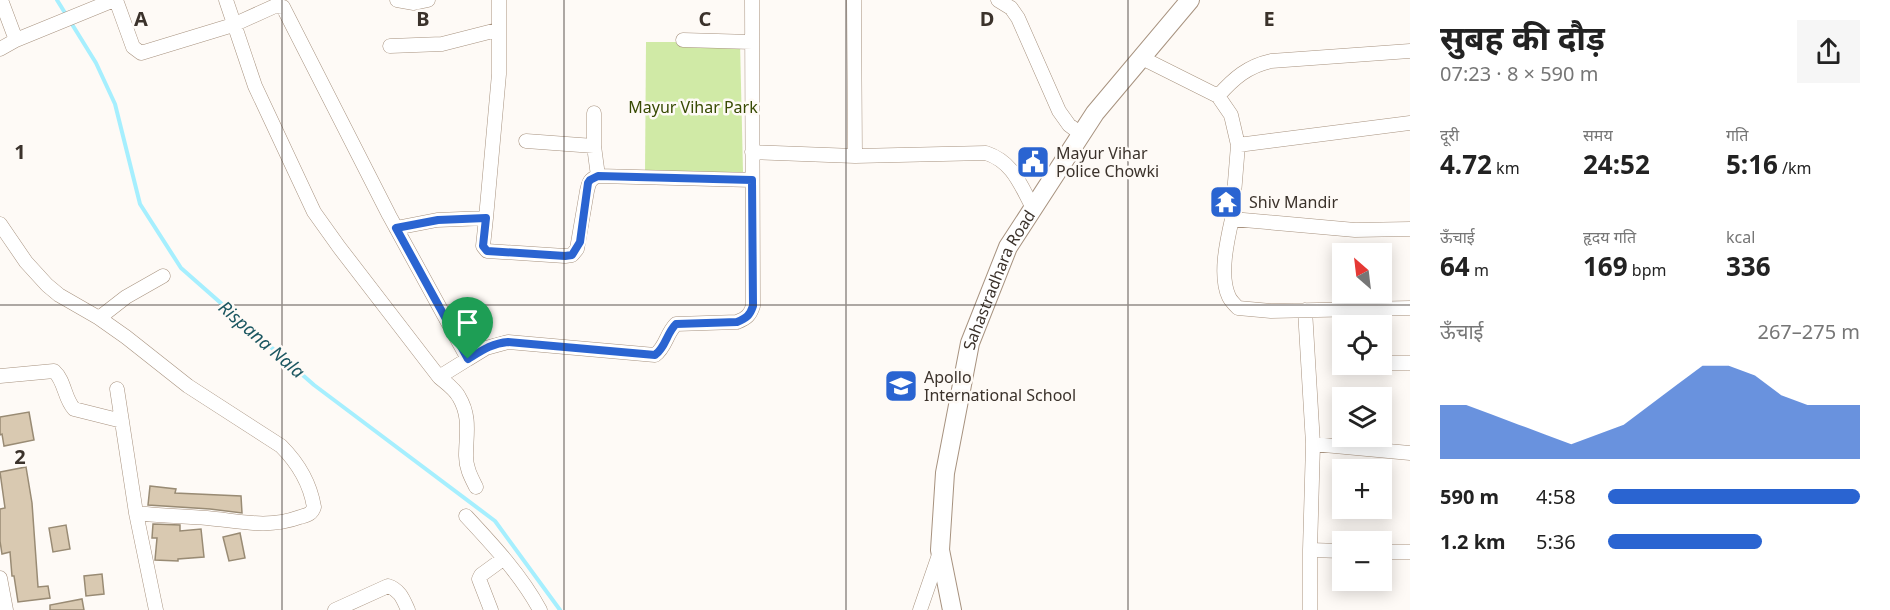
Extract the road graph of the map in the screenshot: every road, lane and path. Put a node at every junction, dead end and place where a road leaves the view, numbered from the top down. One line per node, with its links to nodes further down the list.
1 (1, 0): 13 (street)
2 (226, 0): 11 (street)
3 (397, 0): 4 (street)
4 (428, 0)
5 (499, 0): 12 (street)
6 (752, 0): 15 (street)
7 (854, 0): 28 (street)
8 (998, 0): 23 (street)
9 (1190, 0): 19 (main road, Sahastradhara Road)
10 (110, 1): 11 (street); 13 (street)
11 (233, 25): 35 (street); 45 (street)
12 (497, 30): 16 (street); 32 (street)
13 (16, 40): 17 (street)
14 (683, 40): 15 (street)
15 (752, 42): 27 (street)
16 (390, 46)
17 (0, 49)
18 (1410, 51): 20 (street)
19 (1142, 58): 20 (street); 23 (main road, Sahastradhara Road)
20 (1218, 96): 25 (street)
21 (594, 113): 26 (street)
22 (1410, 123): 25 (street)
23 (1081, 134): 31 (main road, Sahastradhara Road)
24 (526, 141): 26 (street)
25 (1238, 145): 33 (street)
26 (594, 146): 29 (street)
27 (752, 152): 28 (street); 30 (street)
28 (855, 156): 31 (street)
29 (598, 176): 30 (street); 32 (street)
30 (752, 180): 41 (street)
31 (1033, 208): 53 (main road, Sahastradhara Road)
32 (486, 218): 35 (street)
33 (1232, 219): 36 (street); 39 (street)
34 (1, 228): 40 (street)
35 (396, 228): 41 (street)
36 (1410, 229)
37 (163, 276): 40 (street)
38 (1410, 308): 39 (street)
39 (1305, 310): 48 (street)
40 (99, 318): 51 (street)
41 (468, 359): 45 (street)
42 (1392, 363): 43 (street)
43 (1410, 363)
44 (0, 376): 47 (street)
45 (439, 377): 50 (street)
46 (117, 389): 47 (street)
47 (122, 421): 51 (street)
48 (1313, 444): 49 (street); 54 (street)
49 (1410, 453)
50 (476, 487)
51 (136, 513): 61 (street)
52 (466, 516): 58 (street)
53 (940, 550): 66 (street); 67 (main road, Sahastradhara Road)
54 (1310, 550): 55 (street); 68 (street)
55 (1332, 551)
56 (1392, 552): 57 (street)
57 (1410, 552)
58 (503, 559): 64 (street); 65 (street)
59 (0, 578): 60 (street)
60 (6, 610)
61 (156, 610)
62 (335, 610): 63 (street)
63 (408, 610)
64 (491, 610)
65 (540, 610)
66 (920, 610)
67 (952, 610)
68 (1310, 610)

